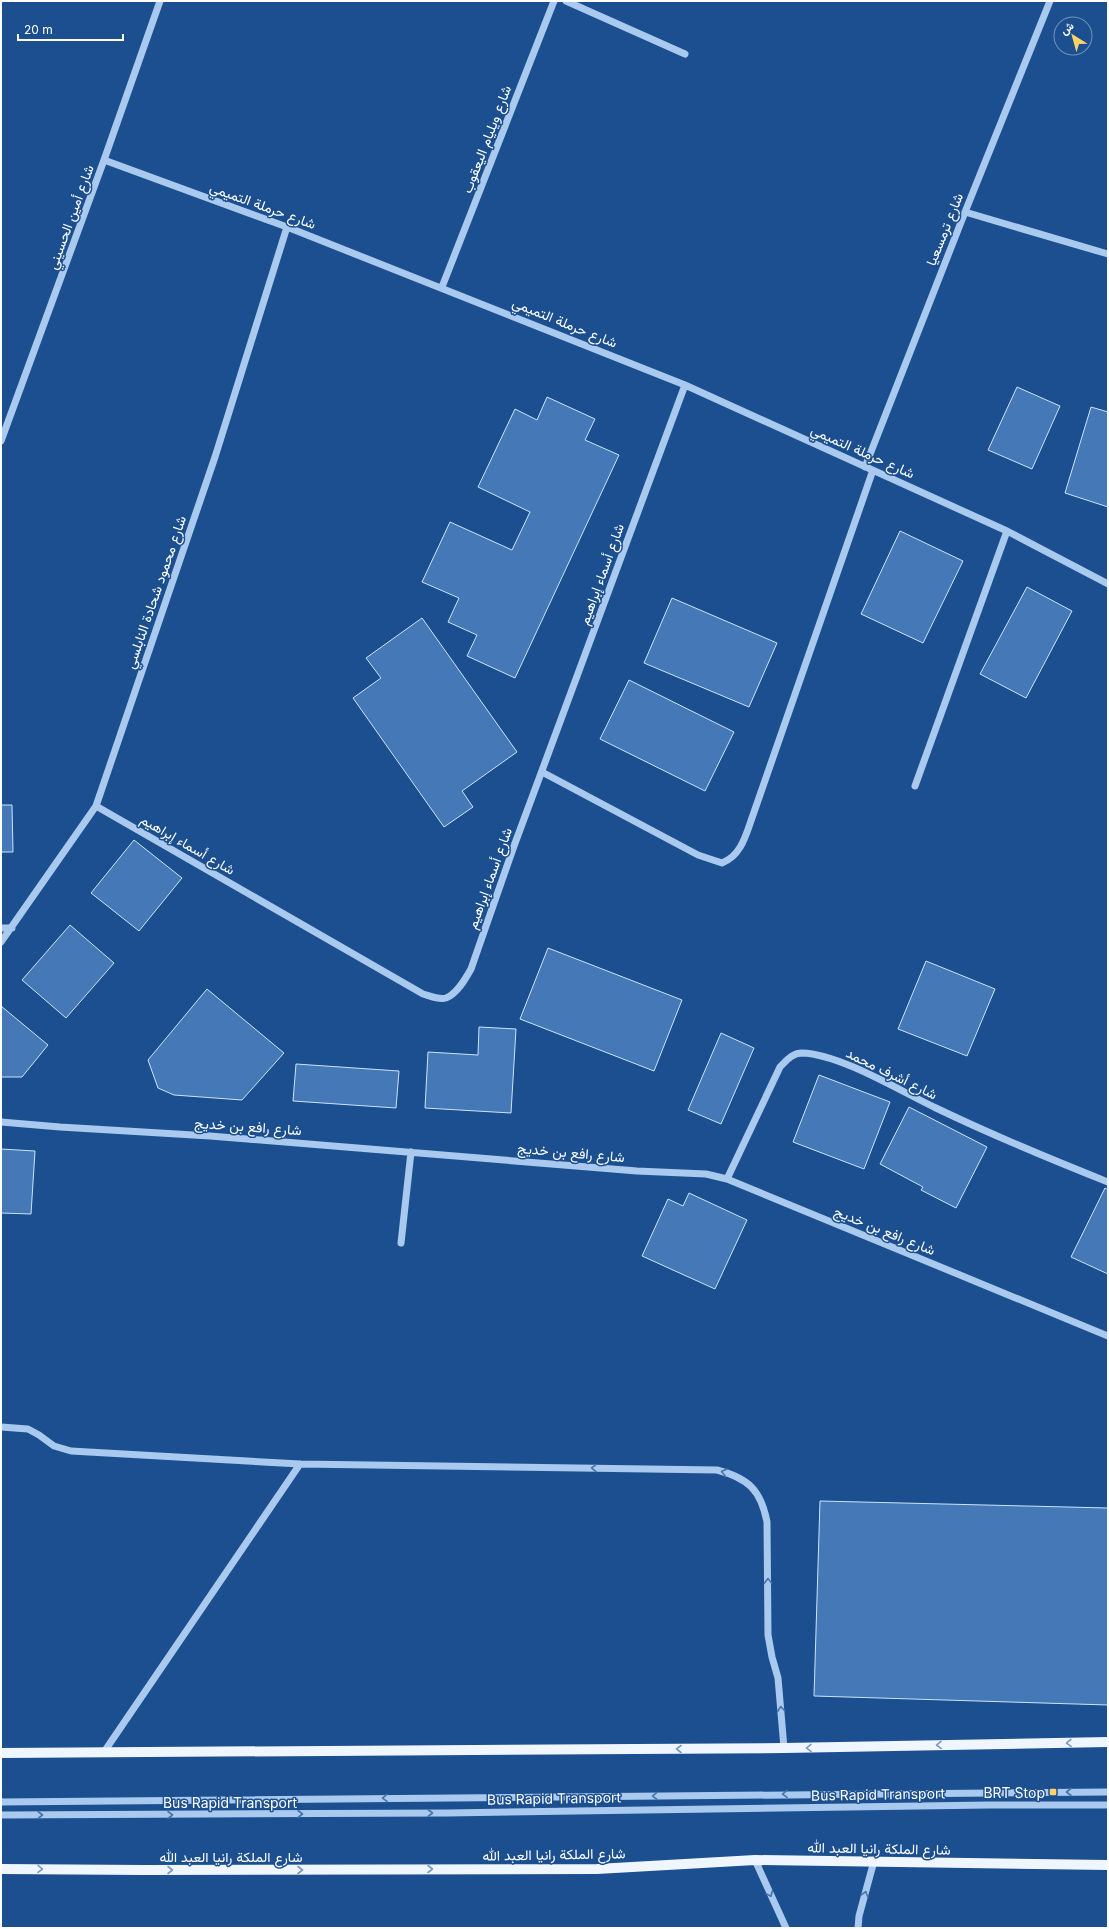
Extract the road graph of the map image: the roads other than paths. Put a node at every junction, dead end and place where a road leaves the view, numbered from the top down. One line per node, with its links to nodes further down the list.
1 (160, 1): 6 (street, شارع أمين الحسيني)
2 (554, 1): 10 (street, شارع ويليام اليعقوب)
3 (566, 1): 5 (street)
4 (1050, 1): 7 (street, شارع ترمسعيا)
5 (685, 54)
6 (104, 160): 8 (street, شارع حرملة التميمي); 12 (street, شارع أمين الحسيني)
7 (965, 212): 9 (street); 13 (street, شارع ترمسعيا)
8 (287, 227): 10 (street, شارع حرملة التميمي); 18 (street, شارع محمود شحادة النابلسي)
9 (1108, 254)
10 (442, 287): 11 (street, شارع حرملة التميمي)
11 (685, 385): 13 (street, شارع حرملة التميمي); 16 (street, شارع أسماء إبراهيم)
12 (1, 440)
13 (869, 468): 14 (street, شارع حرملة التميمي); 16 (street, شارع ترمسعيا)
14 (1007, 531): 15 (street, شارع حرملة التميمي); 17 (street)
15 (1108, 584)
16 (542, 772): 18 (street, شارع أسماء إبراهيم)
17 (915, 786)
18 (96, 806): 20 (street, شارع محمود شحادة النابلسي)
19 (1, 928): 20 (street)
20 (12, 928): 21 (street, شارع محمود شحادة النابلسي)
21 (1, 942)
22 (1, 1122): 23 (street, شارع رافع بن خديج)
23 (411, 1152): 24 (street, شارع رافع بن خديج); 26 (street)
24 (727, 1179): 25 (street, شارع أشرف محمد); 27 (street, شارع رافع بن خديج)
25 (1108, 1182)
26 (400, 1243)
27 (1108, 1336)
28 (1, 1427): 29 (street)
29 (300, 1464): 31 (street, one-way to 29); 32 (street)
30 (1108, 1742): 31 (main road, one-way to 31)
31 (784, 1748): 32 (main road, one-way to 32)
32 (104, 1752): 33 (main road)
33 (1, 1753)
34 (1108, 1792): 35 (street, Bus Rapid Transport, one-way to 35)
35 (1, 1802)
36 (1108, 1805): 37 (street, Bus Rapid Transport, one-way to 36)
37 (1, 1815)
38 (755, 1860): 39 (main road, شارع الملكة رانيا العبد الله); 41 (main road, شارع الملكة رانيا العبد الله, one-way to 38); 42 (street, one-way to 42)
39 (874, 1861): 40 (main road, شارع الملكة رانيا العبد الله); 43 (street, one-way to 39)
40 (1108, 1866)
41 (1, 1869)
42 (786, 1928)
43 (858, 1928)

